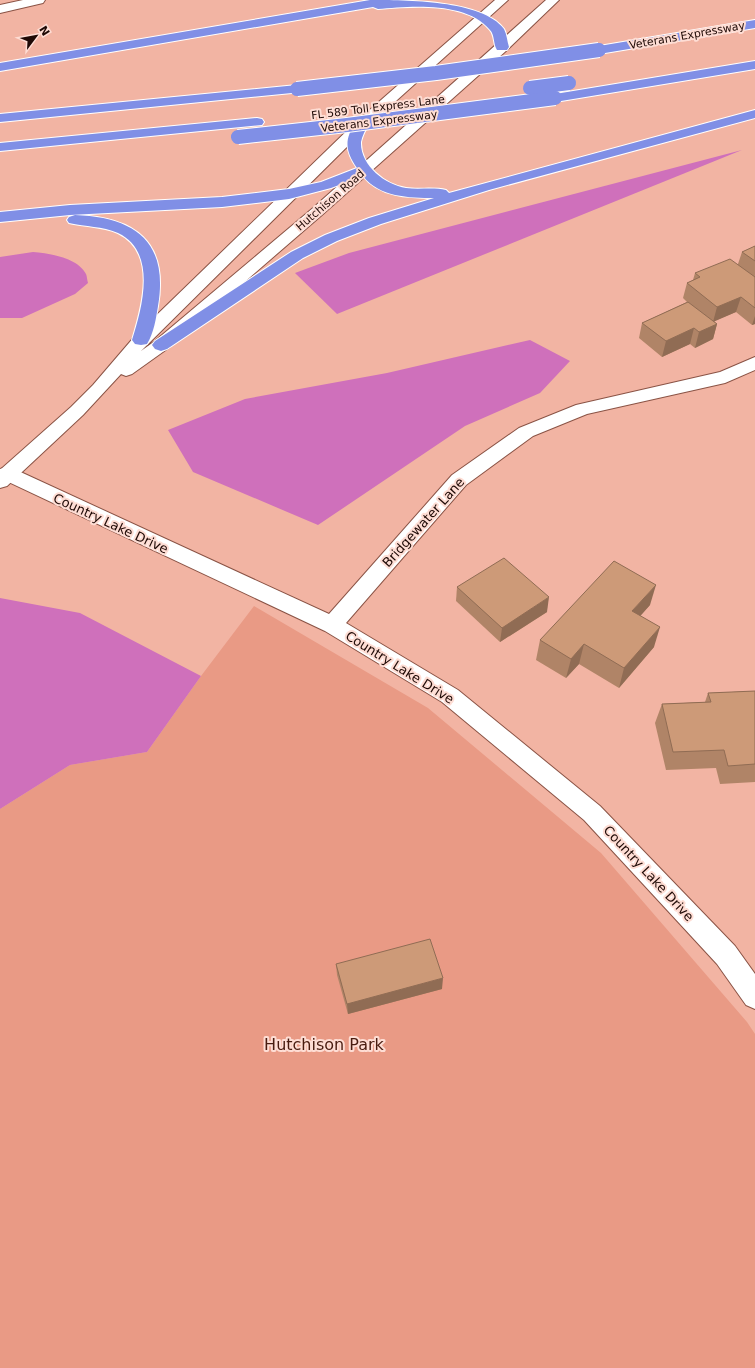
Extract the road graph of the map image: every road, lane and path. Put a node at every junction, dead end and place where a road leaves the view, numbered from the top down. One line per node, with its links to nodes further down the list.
1 (40, 0): 6 (street)
2 (392, 0): 5 (highway)
3 (502, 0): 7 (street, Hutchison Road)
4 (553, 0): 9 (street, Hutchison Road)
5 (351, 8): 7 (highway); 12 (highway)
6 (0, 10)
7 (485, 16): 9 (highway); 21 (street, Hutchison Road)
8 (755, 24): 19 (highway, Veterans Expressway, bridge)
9 (502, 47): 24 (street, Hutchison Road)
10 (755, 52): 13 (highway, bridge)
11 (755, 65): 23 (highway, Veterans Expressway, bridge)
12 (0, 67)
13 (515, 90)
14 (468, 96): 15 (highway, FL 589 Toll Express Lane)
15 (421, 101)
16 (405, 103): 17 (highway, FL 589 Toll Express Lane)
17 (358, 109)
18 (755, 114): 25 (highway)
19 (0, 118)
20 (280, 119): 22 (highway)
21 (361, 124): 24 (highway); 26 (street, Hutchison Road)
22 (0, 147)
23 (63, 155)
24 (365, 170): 25 (highway); 26 (highway); 30 (street, Hutchison Road)
25 (484, 187): 30 (highway)
26 (289, 194): 27 (highway); 29 (street, Hutchison Road)
27 (0, 217)
28 (0, 221): 29 (highway)
29 (141, 340): 32 (street, Hutchison Road)
30 (161, 345): 32 (street, Hutchison Road)
31 (755, 363): 34 (street, Bridgewater Lane)
32 (99, 389): 33 (street, Hutchison Road)
33 (4, 477): 34 (street, Country Lake Drive)
34 (332, 625): 35 (street, Country Lake Drive)
35 (755, 996)

